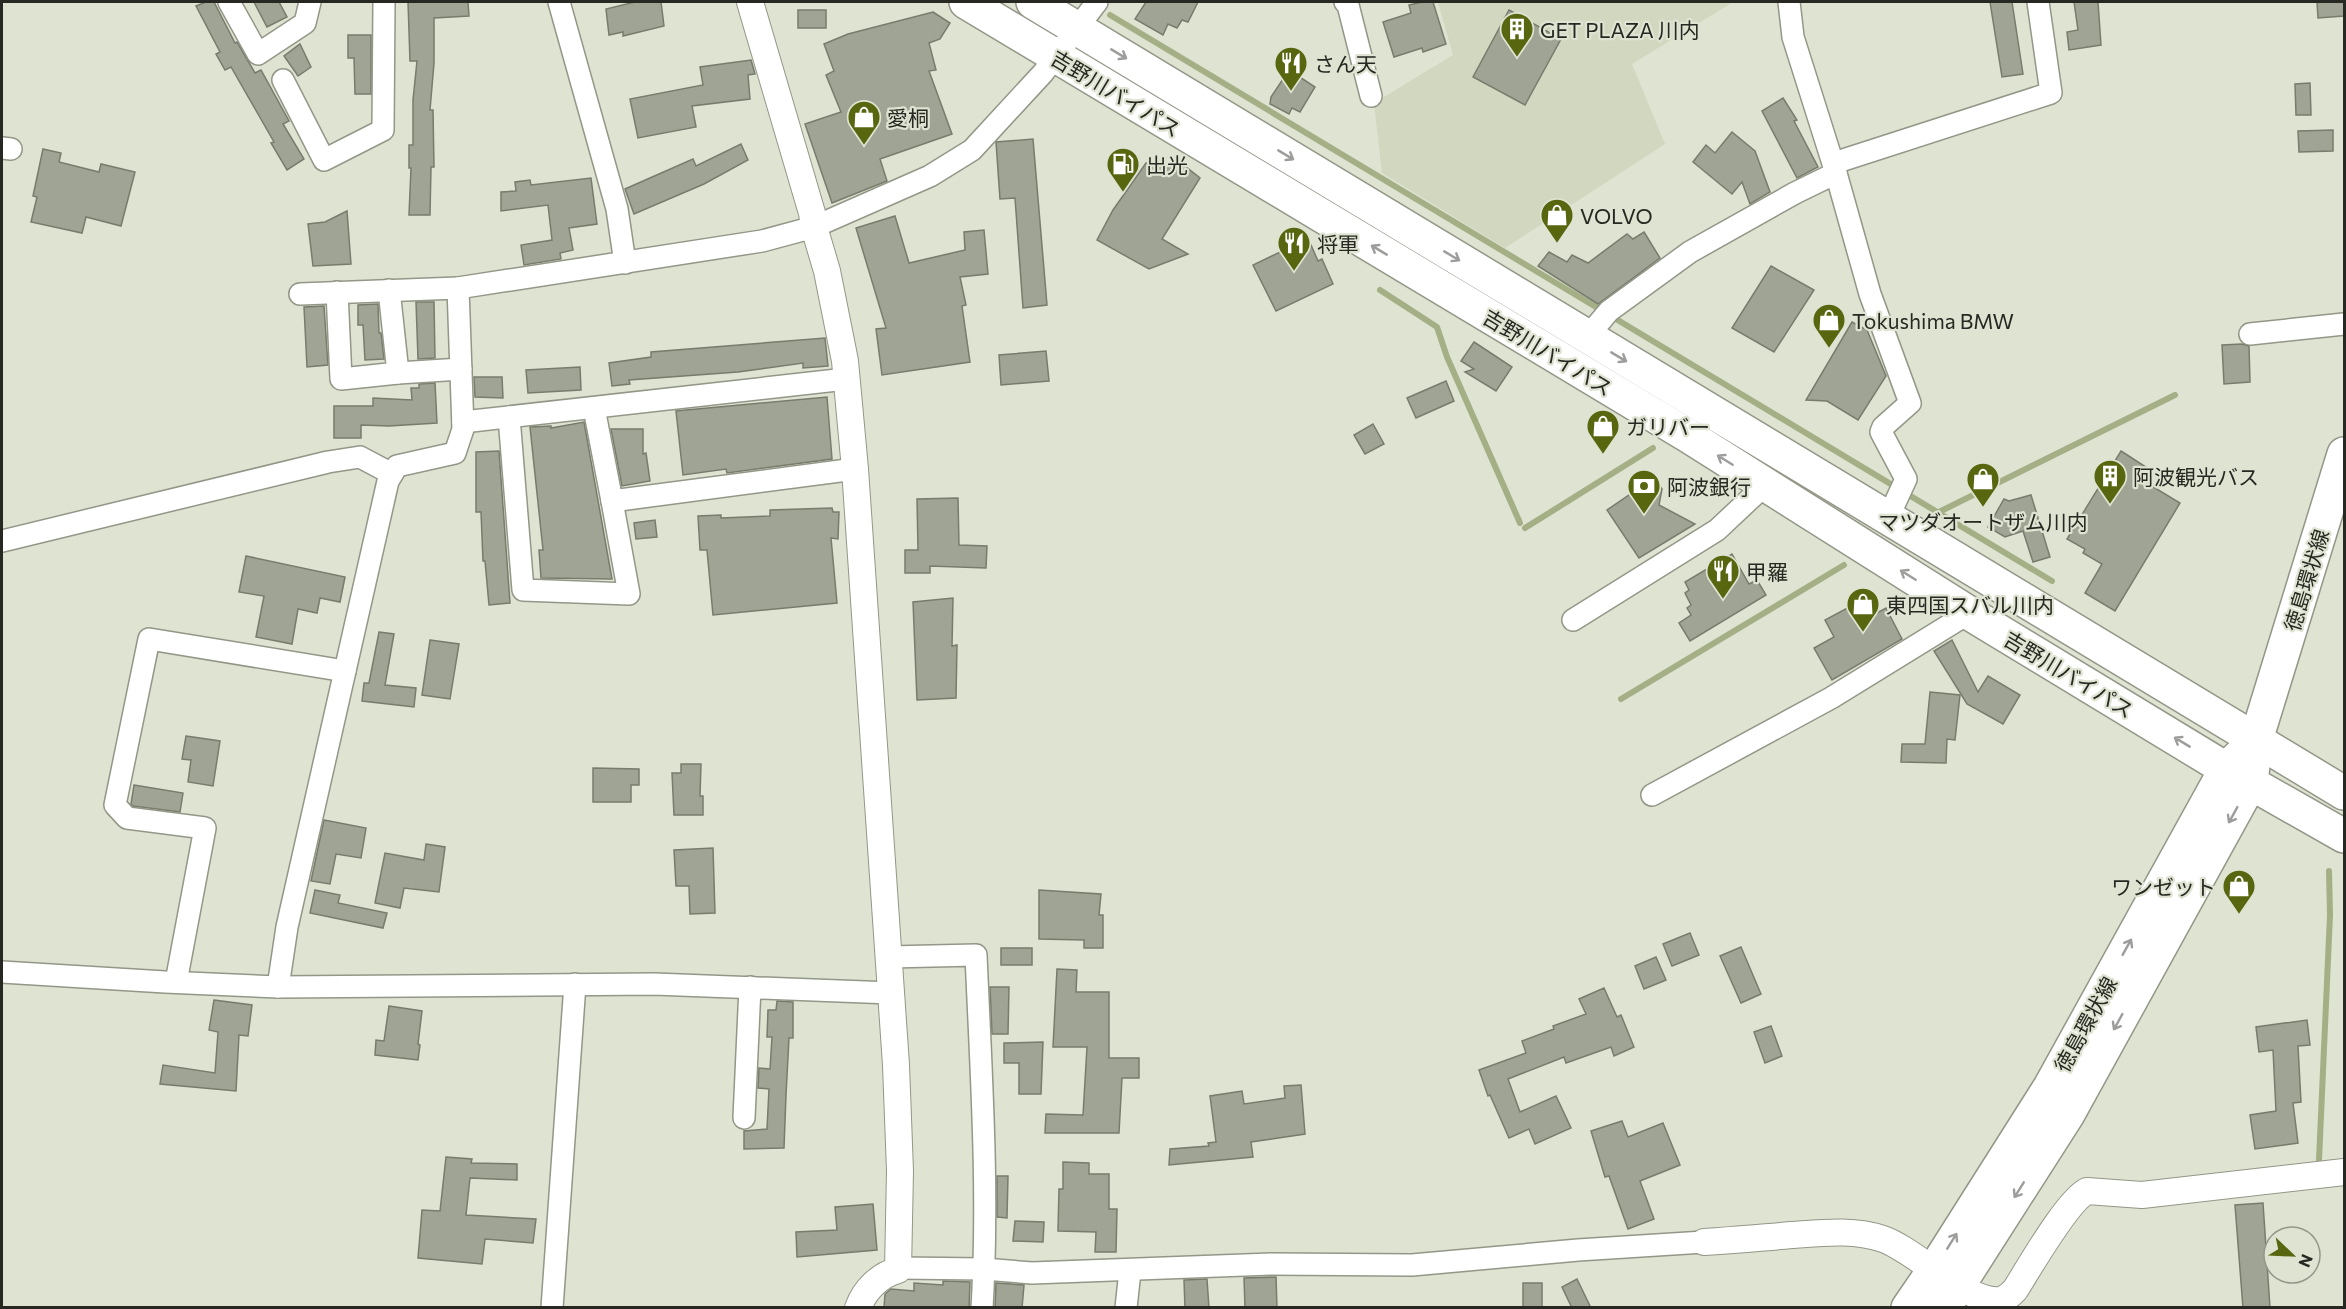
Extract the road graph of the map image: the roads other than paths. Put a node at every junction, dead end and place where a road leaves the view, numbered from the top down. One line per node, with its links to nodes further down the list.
1 (229, 2): 2 (street)
2 (310, 2)
3 (384, 2): 14 (street)
4 (559, 2): 18 (street)
5 (750, 2): 17 (street)
6 (966, 2): 13 (main road, 吉野川バイパス)
7 (1033, 2): 12 (main road, 吉野川バイパス)
8 (1097, 2): 12 (street)
9 (1345, 2): 15 (street)
10 (1789, 2): 16 (street)
11 (2038, 2): 16 (street)
12 (1077, 29): 13 (street); 23 (main road, 吉野川バイパス, one-way to 23)
13 (1056, 57): 17 (street); 35 (main road, 吉野川バイパス, one-way to 13)
14 (283, 80)
15 (1371, 96)
16 (1835, 168): 23 (street); 36 (street)
17 (814, 227): 18 (street); 28 (street)
18 (625, 263): 19 (street)
19 (458, 288): 20 (street); 26 (street)
20 (389, 290): 21 (street); 27 (street)
21 (337, 292): 22 (street); 27 (street)
22 (300, 294)
23 (1600, 322): 36 (main road, 吉野川バイパス, one-way to 36)
24 (2344, 324): 25 (street)
25 (2250, 334)
26 (461, 369): 27 (street); 31 (street)
27 (398, 373)
28 (846, 379): 29 (street); 33 (street)
29 (594, 408): 30 (street); 37 (street)
30 (509, 417): 31 (street); 37 (street)
31 (463, 422): 34 (street)
32 (2344, 454): 42 (main road, 徳島環状線)
33 (855, 469): 37 (street); 47 (street)
34 (392, 474): 38 (street); 41 (street)
35 (1765, 485): 39 (main road, 吉野川バイパス, one-way to 35); 40 (street)
36 (1897, 498): 42 (main road, 吉野川バイパス)
37 (612, 501)
38 (2, 541)
39 (1969, 613): 43 (main road, 吉野川バイパス, one-way to 39); 45 (street)
40 (1573, 620)
41 (345, 670): 49 (street); 51 (street)
42 (2256, 740): 43 (main road, 徳島環状線); 44 (main road, 吉野川バイパス)
43 (2239, 775): 46 (main road, 吉野川バイパス); 60 (main road, 徳島環状線)
44 (2344, 793)
45 (1652, 795)
46 (2344, 836)
47 (889, 957): 53 (street); 58 (street)
48 (2, 972): 49 (street)
49 (176, 982): 51 (street)
50 (575, 984): 51 (street); 52 (street); 61 (street)
51 (279, 987)
52 (750, 987): 53 (street); 54 (street)
53 (891, 993): 57 (street)
54 (744, 1118)
55 (2344, 1172): 60 (street)
56 (1704, 1242): 59 (street); 60 (street)
57 (899, 1268): 58 (street); 62 (street)
58 (984, 1269): 59 (street); 63 (street)
59 (1130, 1271): 64 (street)
60 (1946, 1288): 65 (main road, 徳島環状線)
61 (552, 1308)
62 (858, 1308)
63 (982, 1308)
64 (1126, 1308)
65 (1908, 1308)

